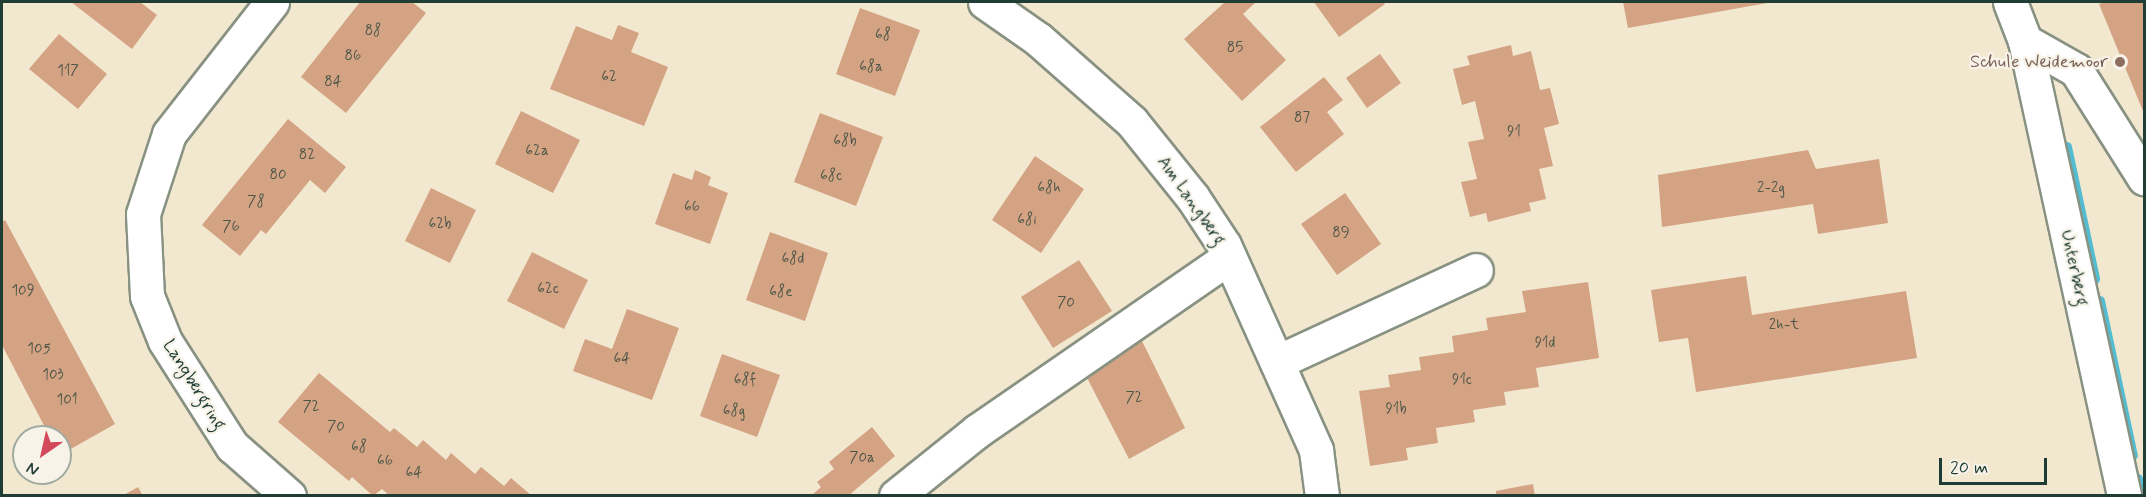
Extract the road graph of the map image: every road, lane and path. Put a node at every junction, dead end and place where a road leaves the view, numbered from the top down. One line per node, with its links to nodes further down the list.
1 (272, 2): 9 (street, Langbergring)
2 (985, 2): 6 (street, Am Langberg)
3 (2010, 2): 4 (street, Unterberg)
4 (2025, 40): 5 (street); 12 (street, Unterberg)
5 (2145, 178)
6 (1229, 256): 8 (street, Am Langberg); 10 (street)
7 (1476, 270): 8 (street)
8 (1276, 362): 11 (street, Am Langberg)
9 (289, 495)
10 (896, 495)
11 (1322, 495)
12 (2124, 495)

